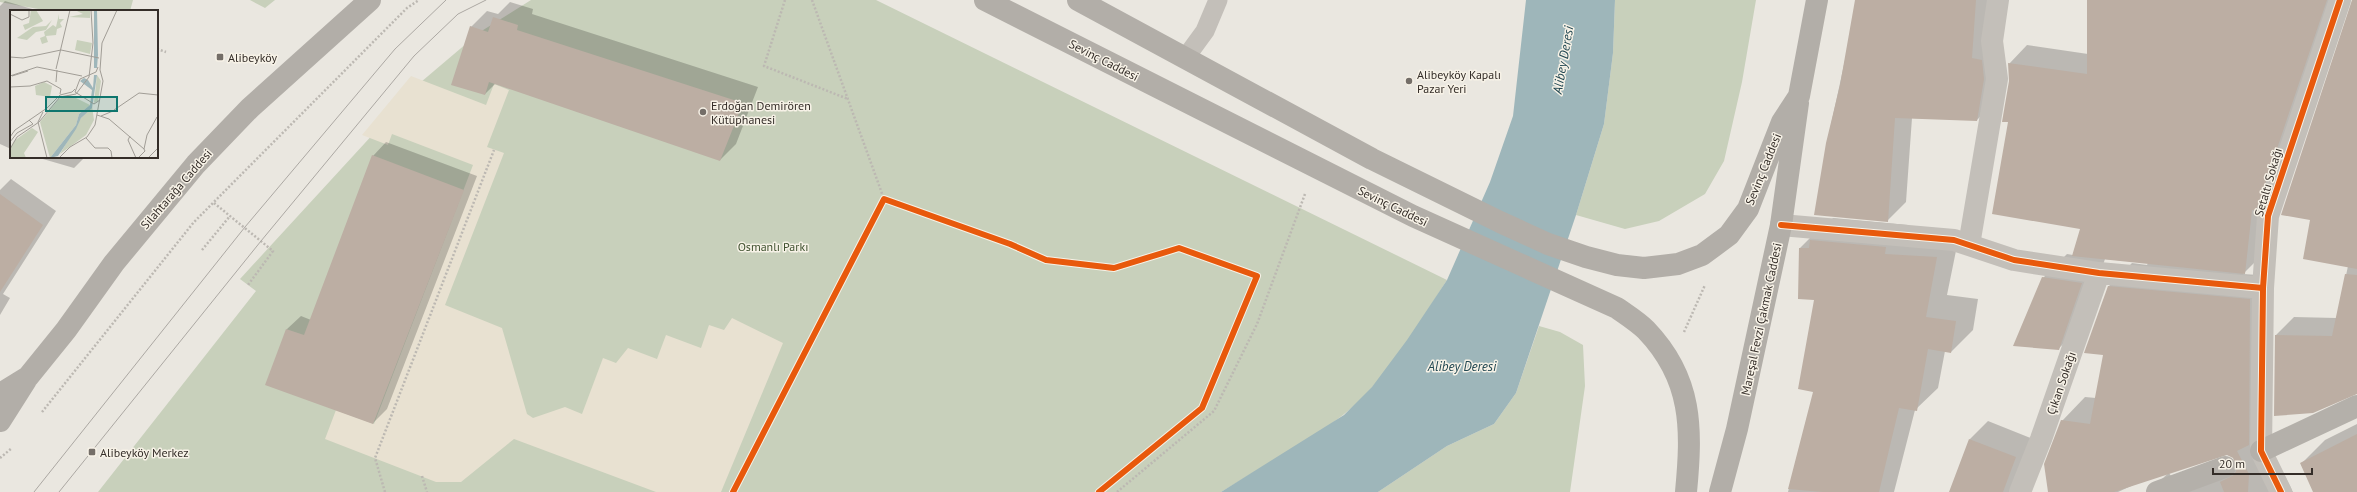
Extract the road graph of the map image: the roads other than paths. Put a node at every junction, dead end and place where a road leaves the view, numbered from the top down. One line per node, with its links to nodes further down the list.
1 (370, 0): 14 (main road, Silahtarağa Caddesi)
2 (986, 0): 20 (main road, Sevinç Caddesi)
3 (1078, 0): 8 (main road)
4 (1218, 0): 8 (lane)
5 (1817, 0): 9 (main road, Sevinç Caddesi)
6 (1998, 0): 11 (street)
7 (2340, 0): 13 (street, Setaltı Sokağı)
8 (1186, 57): 9 (main road, Sevinç Caddesi)
9 (1798, 96): 10 (main road, Mareşal Fevzi Çakmak Caddesi)
10 (1781, 225): 11 (street); 21 (main road, Mareşal Fevzi Çakmak Caddesi)
11 (1969, 245): 12 (street)
12 (2099, 273): 13 (street); 22 (street, Çıkan Sokağı)
13 (2263, 288): 18 (street, Setaltı Sokağı)
14 (28, 377): 15 (main road, Silahtarağa Caddesi); 17 (main road)
15 (0, 394)
16 (2357, 406): 18 (street)
17 (0, 421)
18 (2261, 451): 24 (street)
19 (2225, 467): 23 (street)
20 (1686, 492)
21 (1720, 492)
22 (2020, 492)
23 (2157, 492)
24 (2281, 492)

